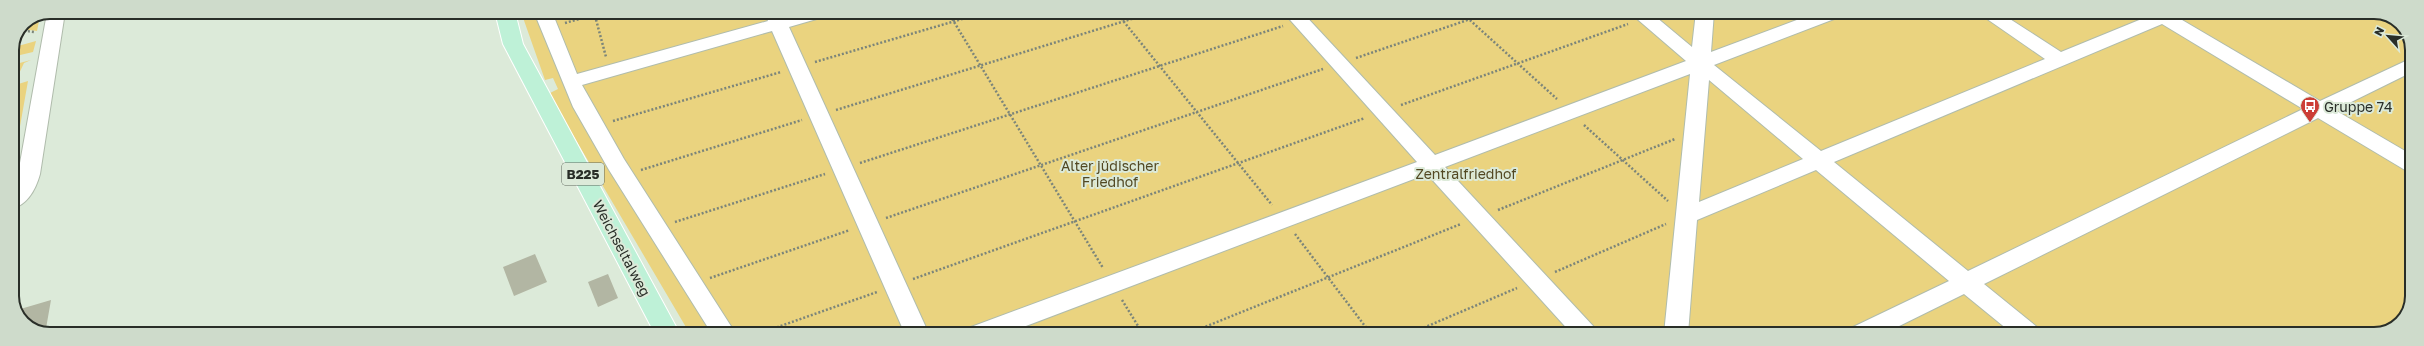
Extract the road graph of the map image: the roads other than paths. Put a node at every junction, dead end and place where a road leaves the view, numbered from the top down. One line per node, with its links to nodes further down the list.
1 (55, 19): 21 (street)
2 (507, 19): 24 (main road, Weichseltalweg / B225)
3 (773, 19): 16 (street)
4 (776, 19): 26 (street)
5 (1298, 19): 20 (street)
6 (1646, 19): 14 (street)
7 (1704, 19): 14 (street)
8 (1817, 19): 14 (street)
9 (1997, 19): 13 (street)
10 (2153, 19): 13 (street)
11 (2172, 19): 17 (street)
12 (546, 20): 16 (street)
13 (2060, 60): 18 (street)
14 (1700, 63): 18 (street); 20 (street); 22 (street)
15 (2405, 67): 17 (street)
16 (571, 82): 25 (street)
17 (2319, 110): 19 (street); 23 (street)
18 (1820, 161): 22 (street); 23 (street)
19 (2405, 161)
20 (1430, 164): 27 (street); 28 (street)
21 (19, 194)
22 (1686, 216): 29 (street)
23 (1966, 282): 30 (street); 31 (street)
24 (664, 327)
25 (720, 327)
26 (914, 327)
27 (998, 327)
28 (1580, 327)
29 (1677, 327)
30 (1875, 327)
31 (2021, 327)

